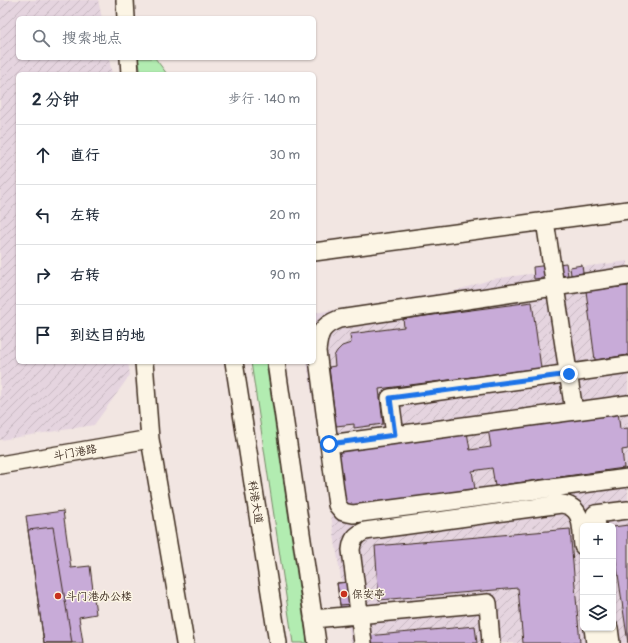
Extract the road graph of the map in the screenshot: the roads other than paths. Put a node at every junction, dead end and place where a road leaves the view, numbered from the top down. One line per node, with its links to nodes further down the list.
1 (125, 0): 2 (street)
2 (126, 16)
3 (129, 60): 4 (street)
4 (130, 72)
5 (628, 210): 6 (street)
6 (545, 221): 7 (street); 9 (street)
7 (316, 252)
8 (628, 276): 9 (street)
9 (555, 287): 14 (street); 19 (street)
10 (144, 364): 18 (street)
11 (234, 364): 30 (street, 科港大道)
12 (276, 364): 26 (street)
13 (628, 365): 14 (street)
14 (569, 374): 16 (street); 17 (street)
15 (628, 404): 16 (street)
16 (574, 411): 17 (street)
17 (395, 435): 19 (street)
18 (150, 439): 20 (street, 斗门港路); 29 (street)
19 (329, 444): 21 (street)
20 (0, 465)
21 (628, 478)
22 (628, 510): 23 (street)
23 (596, 523)
24 (580, 524): 25 (street)
25 (359, 615): 26 (street); 32 (street); 33 (street)
26 (313, 619): 31 (street)
27 (593, 631): 34 (street)
28 (610, 631): 35 (street)
29 (185, 643)
30 (278, 643)
31 (317, 643)
32 (363, 643)
33 (491, 643)
34 (594, 643)
35 (611, 643)

